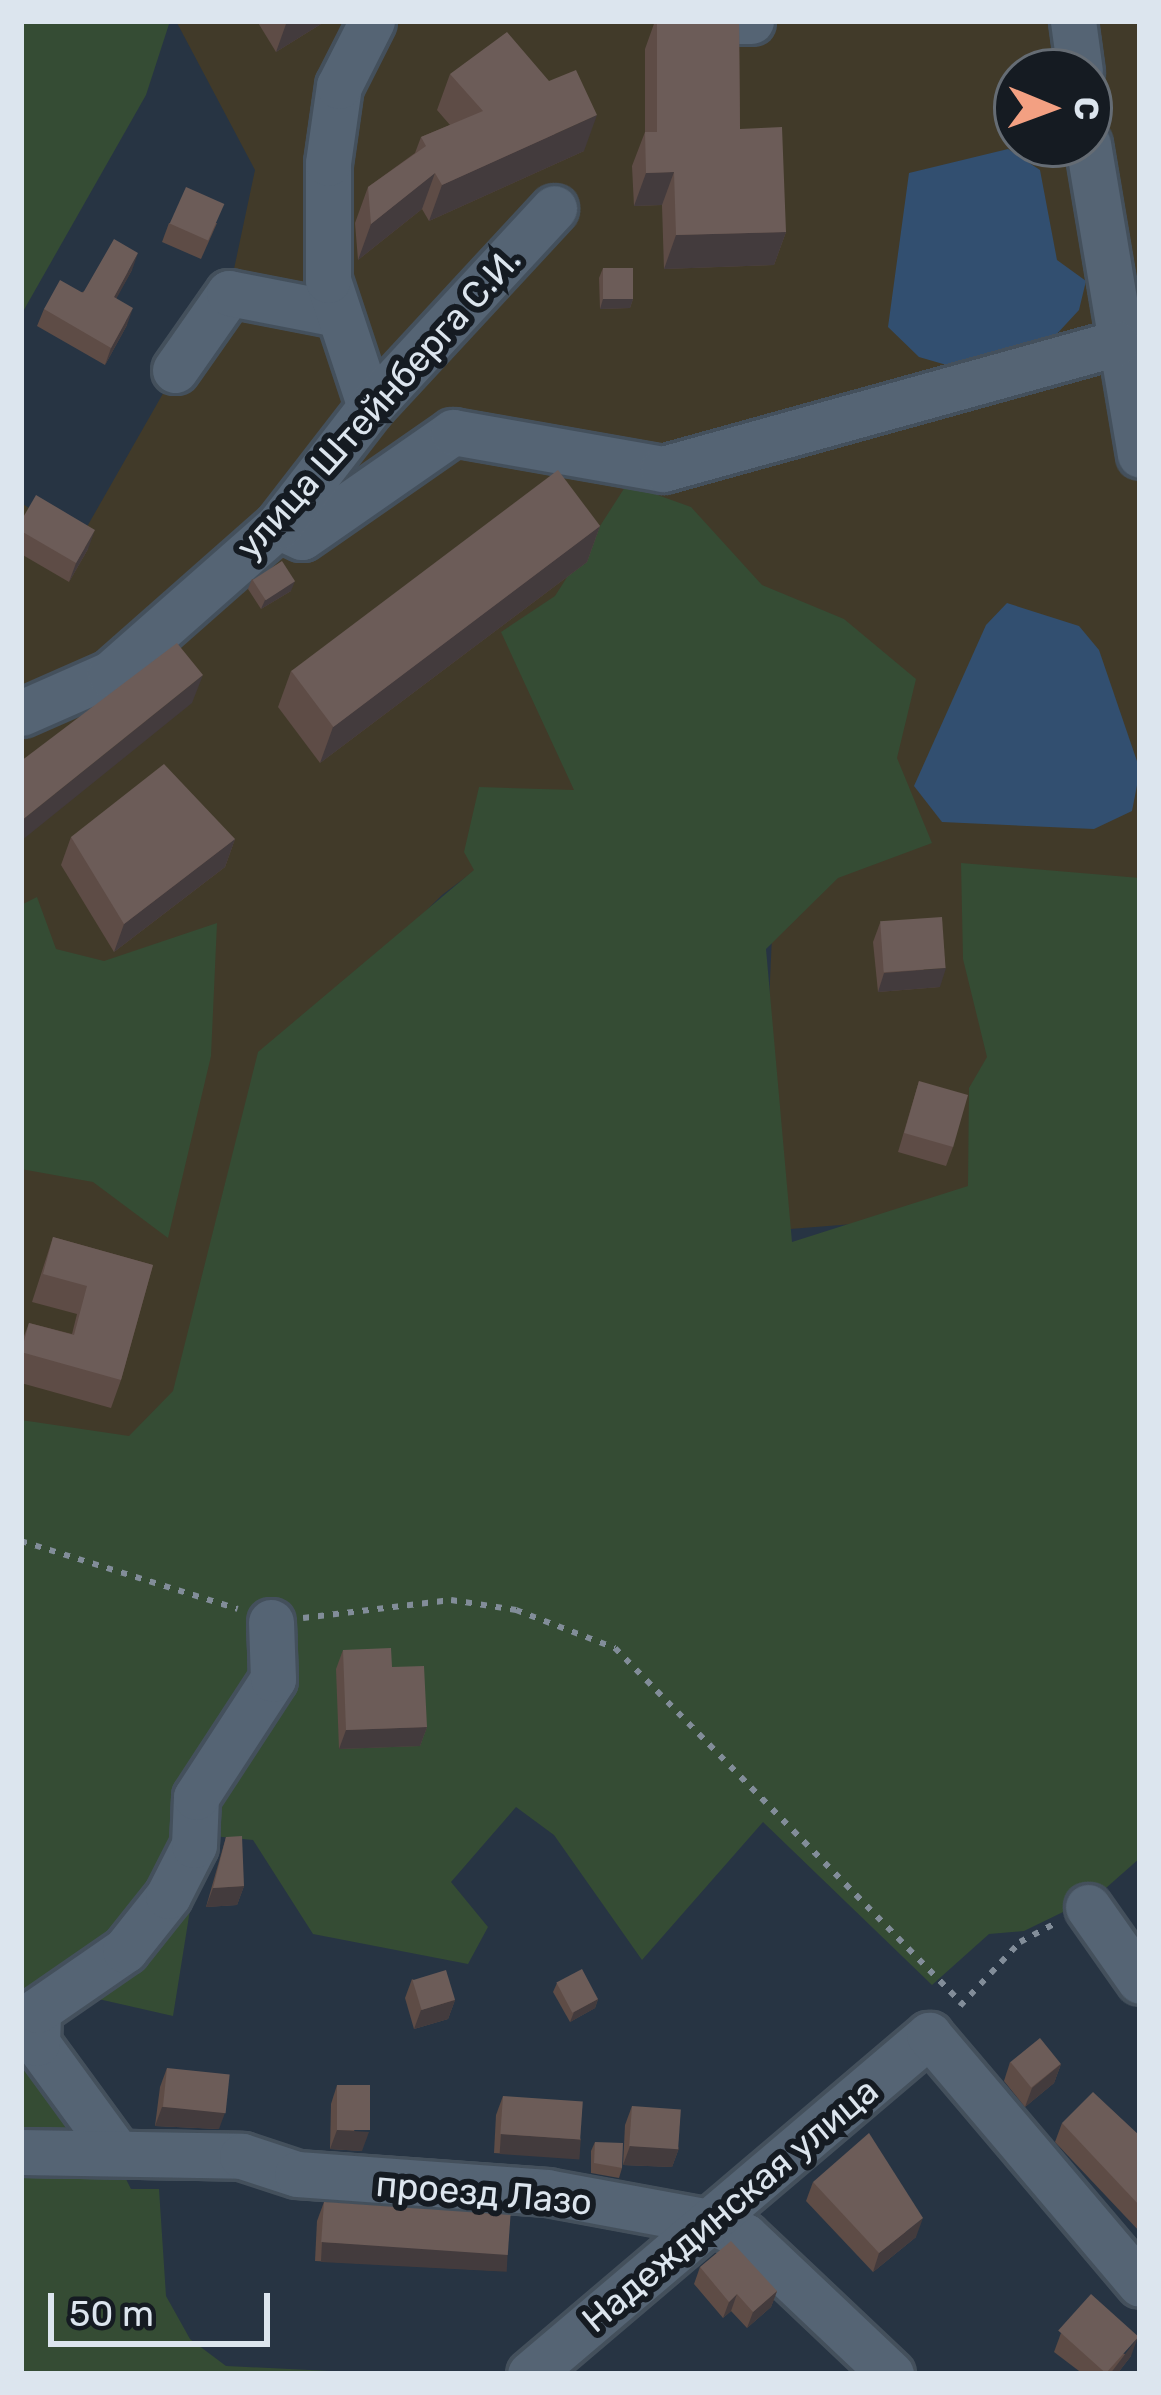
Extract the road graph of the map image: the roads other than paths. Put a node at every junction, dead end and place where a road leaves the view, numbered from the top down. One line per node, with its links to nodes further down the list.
1 (372, 21): 6 (street)
2 (712, 21): 3 (street)
3 (751, 21)
4 (1091, 168): 7 (street)
5 (554, 208): 9 (street, улица Штейнберга С.И.)
6 (338, 314): 8 (street); 9 (street)
7 (1116, 343): 10 (street); 11 (street)
8 (175, 370)
9 (370, 407): 11 (street, улица Штейнберга С.И.)
10 (1140, 455)
11 (278, 526): 12 (street, улица Штейнберга С.И.)
12 (21, 713)
13 (271, 1622): 16 (street)
14 (1088, 1907): 15 (street)
15 (1140, 1981)
16 (112, 2146): 17 (street, проезд Лазо); 18 (street, проезд Лазо)
17 (21, 2152)
18 (714, 2223): 19 (street, Надеждинская улица); 20 (street, Надеждинская улица); 21 (street, проезд Лазо)
19 (1140, 2284)
20 (530, 2374)
21 (891, 2374)

